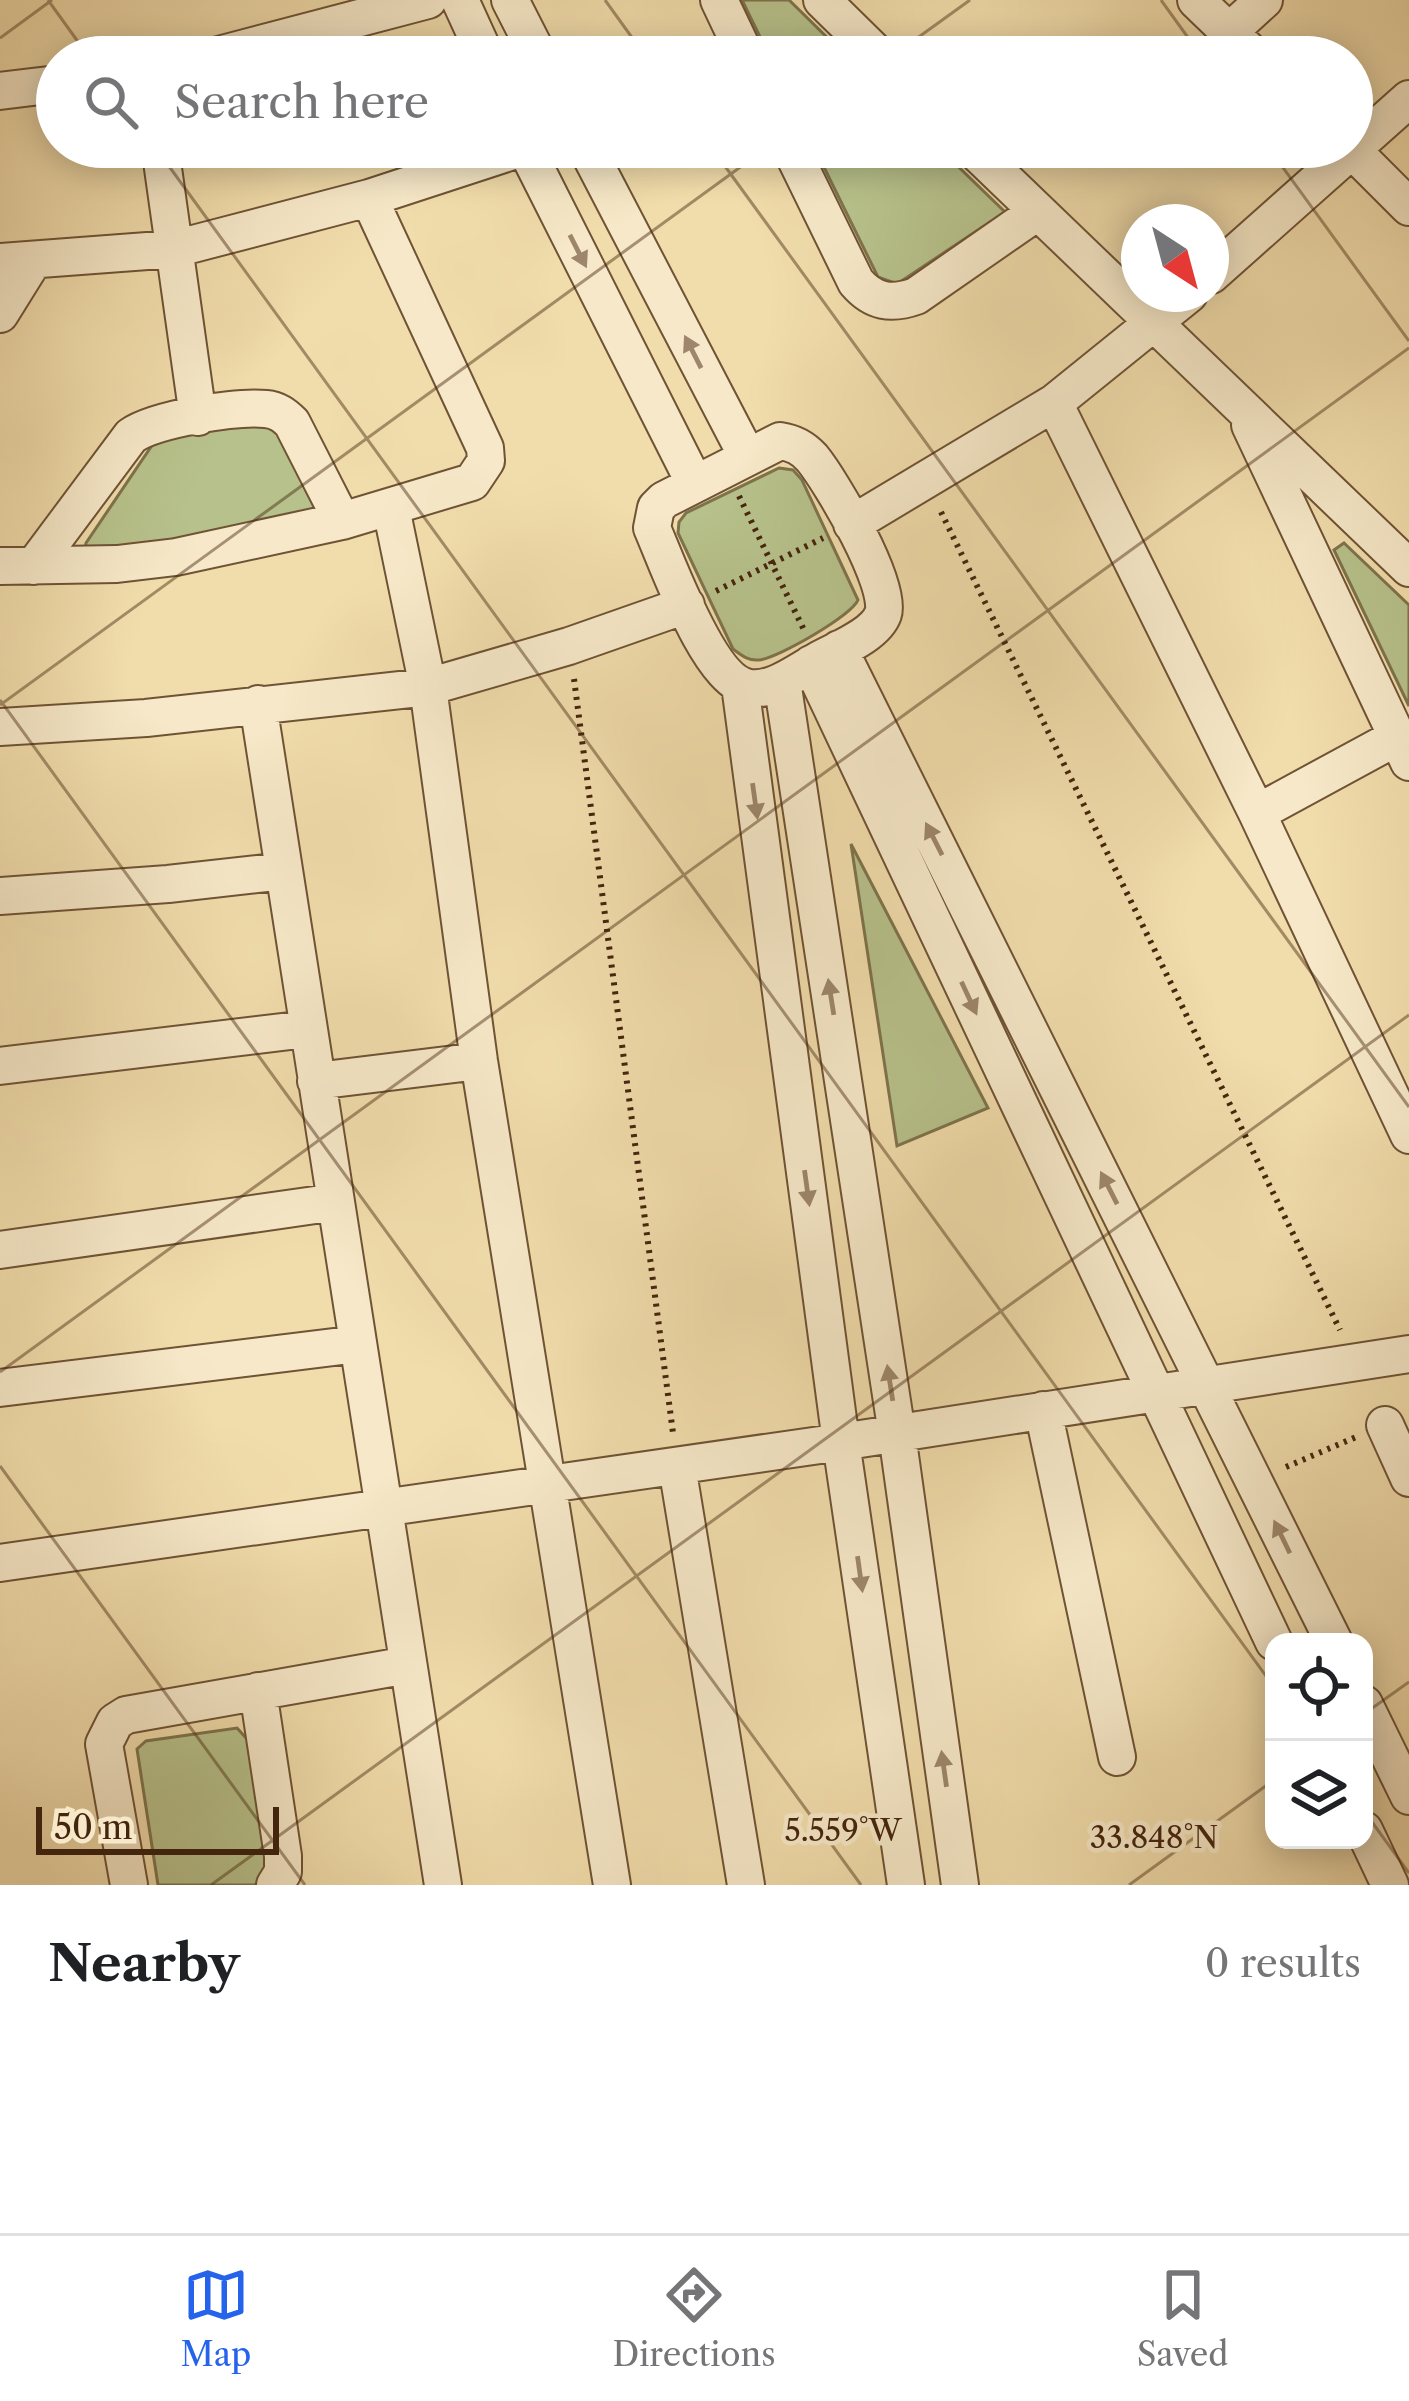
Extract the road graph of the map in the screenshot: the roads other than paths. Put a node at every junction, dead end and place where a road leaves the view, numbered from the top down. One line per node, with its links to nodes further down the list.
1 (428, 0): 8 (street)
2 (460, 0): 9 (street)
3 (510, 0): 10 (street)
4 (719, 0): 11 (street)
5 (822, 0): 12 (street)
6 (1196, 0): 13 (street)
7 (1264, 0): 14 (street)
8 (291, 36)
9 (476, 36)
10 (528, 36)
11 (736, 36)
12 (859, 36)
13 (1234, 36)
14 (1246, 36)
15 (36, 87): 16 (street)
16 (0, 91)
17 (1409, 99): 18 (street)
18 (1373, 129)
19 (163, 168): 30 (street)
20 (461, 168): 27 (street)
21 (538, 168): 39 (street, one-way to 39)
22 (595, 168): 39 (street, one-way to 22)
23 (800, 168): 29 (street)
24 (992, 168): 29 (street)
25 (1328, 168): 31 (street)
26 (1370, 168): 28 (street)
27 (369, 198): 30 (street); 40 (street)
28 (1409, 207)
29 (1037, 212): 35 (street)
30 (174, 249): 32 (street); 38 (street)
31 (1229, 258)
32 (16, 262): 34 (street)
33 (1169, 312): 35 (street)
34 (0, 314)
35 (1153, 326): 36 (street); 37 (street)
36 (1054, 403): 42 (street); 52 (street)
37 (1241, 405): 44 (street); 51 (street)
38 (198, 417): 41 (street); 43 (street)
39 (723, 469): 42 (street); 45 (street)
40 (391, 508): 41 (street); 48 (street)
41 (342, 521): 43 (street)
42 (852, 524): 46 (street)
43 (17, 566)
44 (1409, 568)
45 (686, 605): 47 (street); 48 (street)
46 (813, 663): 47 (street); 64 (street, one-way to 46); 66 (street, one-way to 66); 69 (street, one-way to 46)
47 (740, 686): 70 (street, one-way to 70)
48 (428, 687): 49 (street); 56 (street)
49 (258, 704): 50 (street); 53 (street)
50 (0, 727)
51 (1403, 749): 52 (street)
52 (1257, 813): 59 (street)
53 (284, 871): 54 (street); 55 (street)
54 (0, 896)
55 (308, 1029): 57 (street); 58 (street)
56 (479, 1061): 58 (street); 73 (street)
57 (0, 1066)
58 (316, 1081): 60 (street)
59 (1409, 1135)
60 (336, 1202): 61 (street); 62 (street)
61 (0, 1250)
62 (358, 1344): 65 (street); 74 (street)
63 (1409, 1354): 64 (street)
64 (1207, 1384): 66 (street); 77 (street, one-way to 64)
65 (0, 1388)
66 (1155, 1392): 67 (street); 76 (street)
67 (1043, 1410): 69 (street); 81 (street)
68 (1385, 1425): 72 (street)
69 (897, 1434): 70 (street); 90 (street, one-way to 69)
70 (841, 1442): 71 (street); 89 (street, one-way to 89)
71 (677, 1466): 73 (street); 88 (street)
72 (1409, 1478)
73 (548, 1484): 74 (street); 87 (street)
74 (383, 1505): 75 (street); 78 (street)
75 (0, 1563)
76 (1270, 1633)
77 (1330, 1633)
78 (408, 1665): 79 (street); 86 (street)
79 (258, 1691): 84 (street); 85 (street)
80 (1373, 1722): 82 (street)
81 (1117, 1757)
82 (1409, 1796)
83 (1373, 1849): 91 (street)
84 (129, 1885)
85 (275, 1885)
86 (443, 1885)
87 (613, 1885)
88 (746, 1885)
89 (906, 1885)
90 (960, 1885)
91 (1390, 1885)

